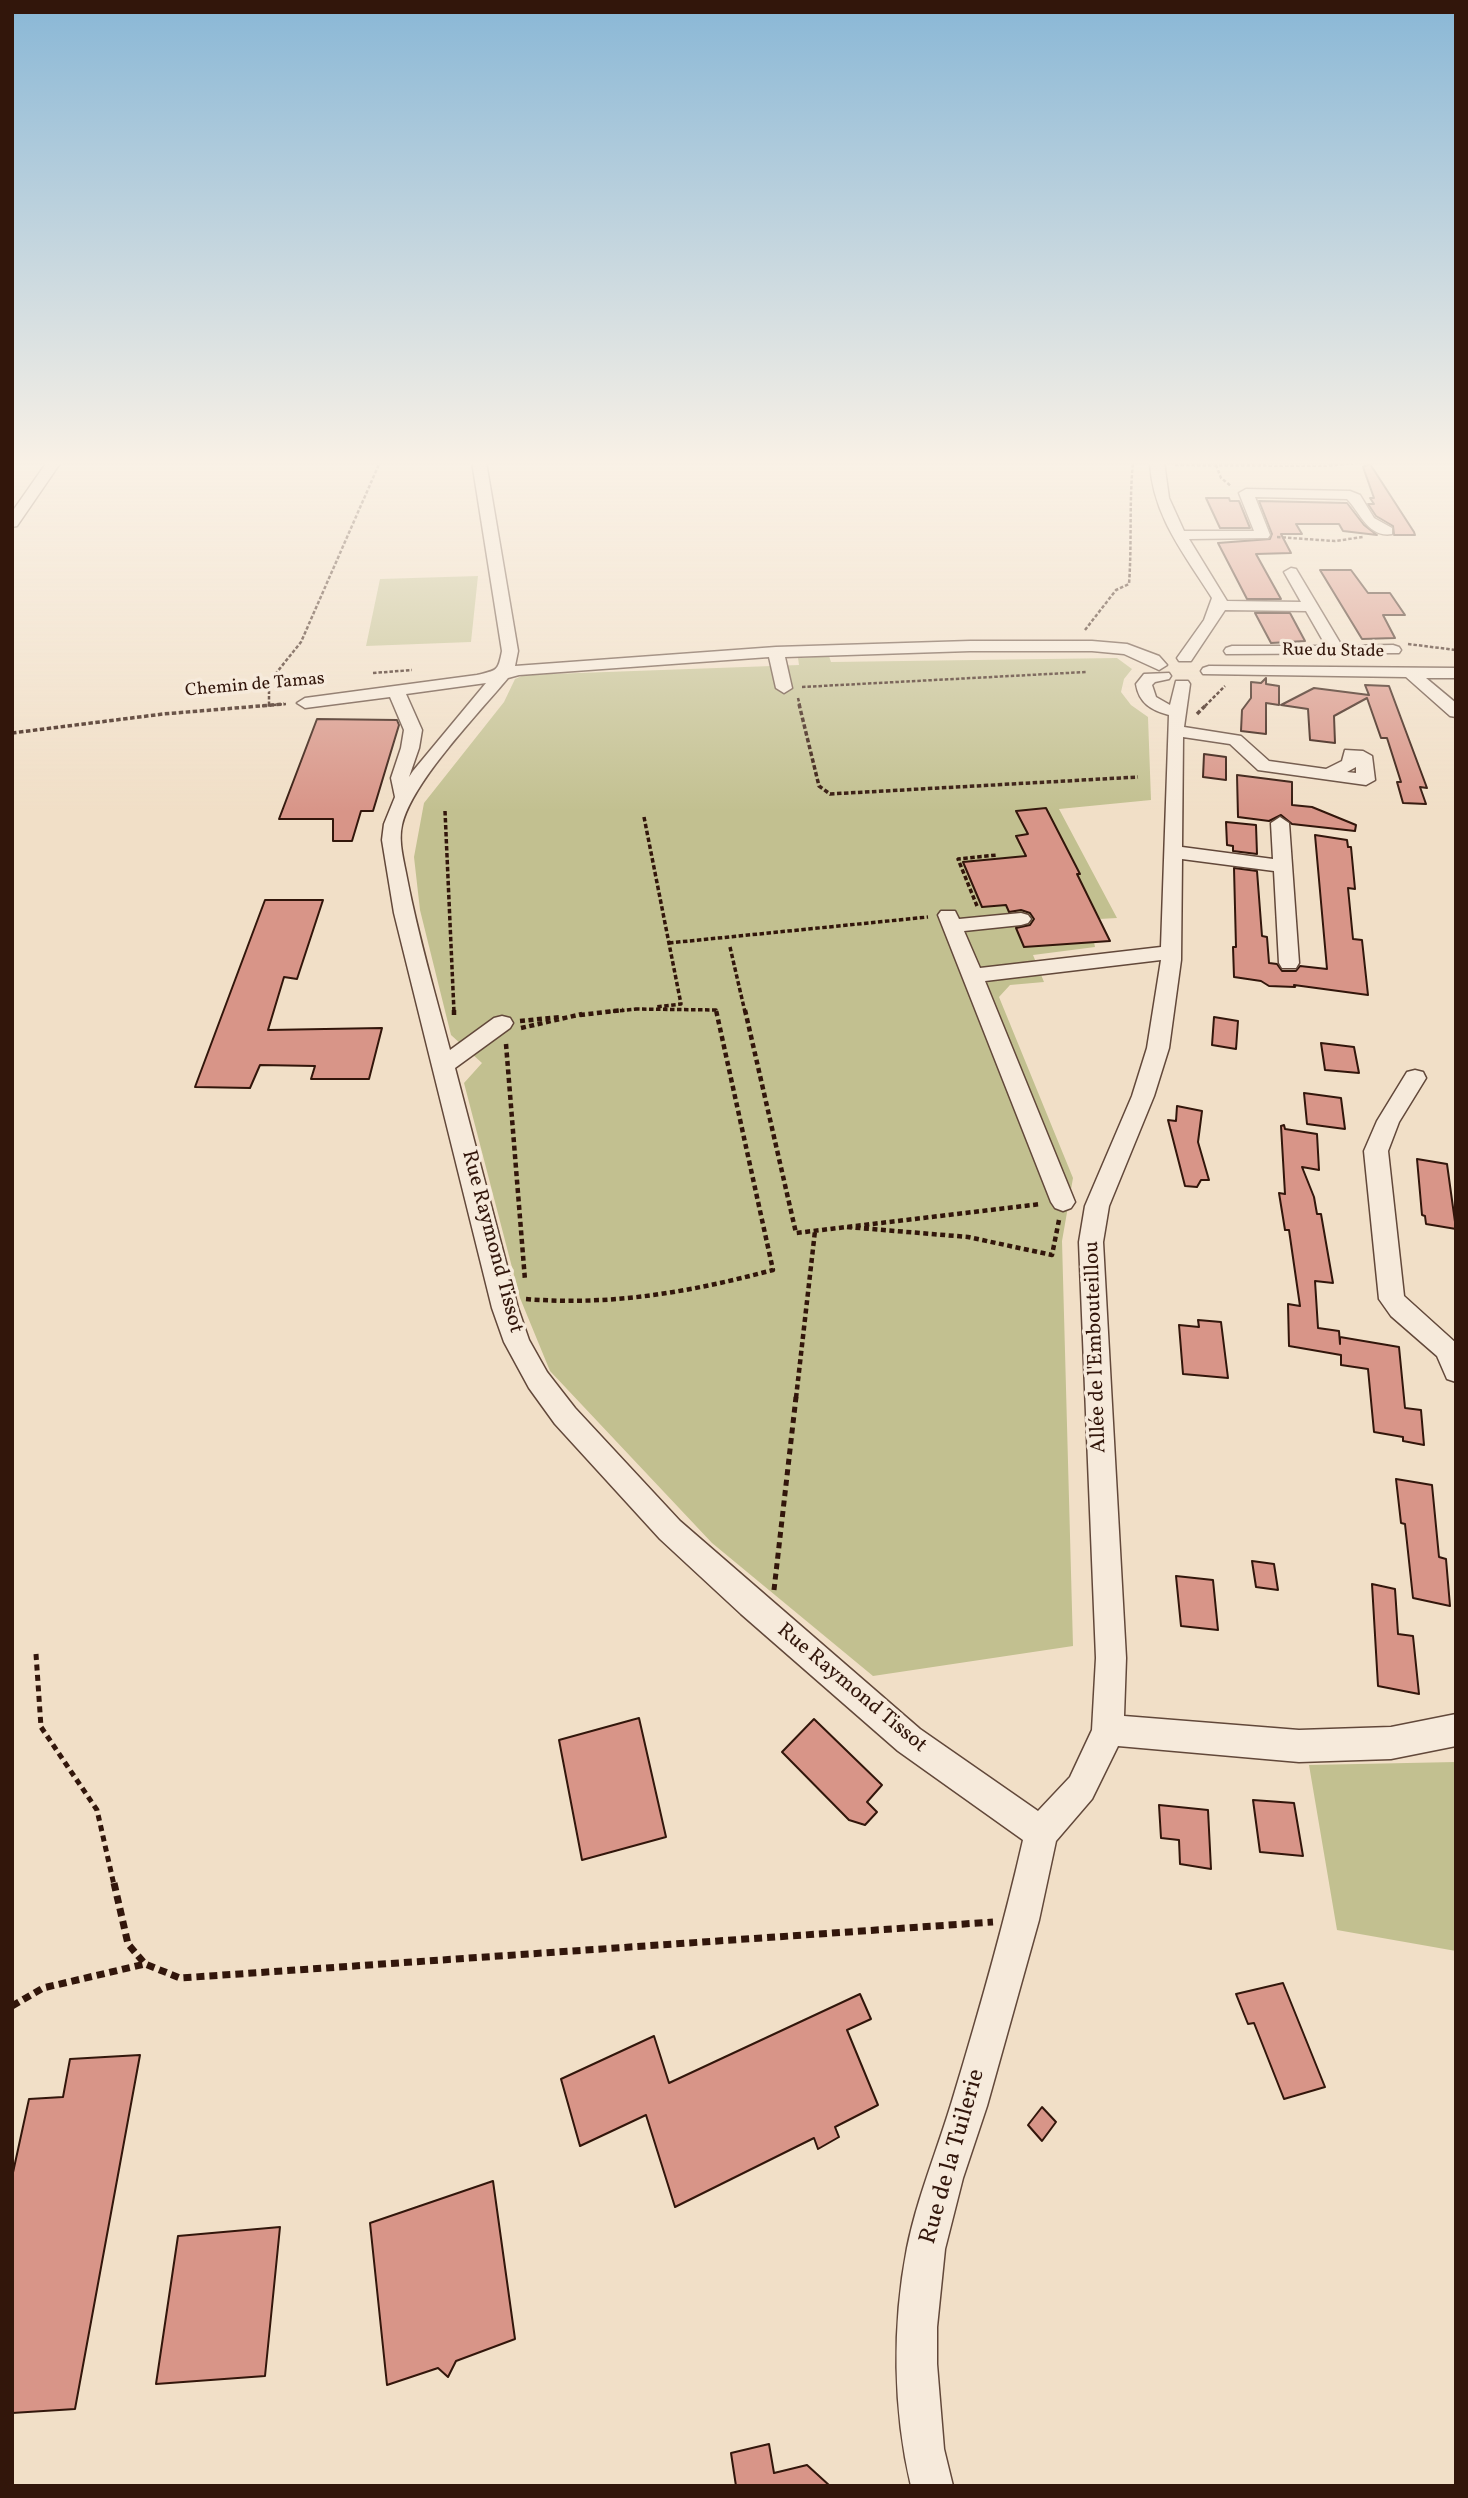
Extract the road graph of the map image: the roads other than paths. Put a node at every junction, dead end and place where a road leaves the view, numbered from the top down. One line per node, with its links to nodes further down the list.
1 (498, 579): 14 (street)
2 (1208, 579): 4 (street)
3 (1295, 579): 5 (street)
4 (1220, 605): 5 (street); 10 (street)
5 (1311, 607): 7 (street)
6 (1232, 650): 7 (street)
7 (1337, 650): 8 (street)
8 (1392, 650)
9 (776, 652): 14 (street); 15 (street); 16 (street)
10 (1185, 658): 11 (street); 15 (street)
11 (1209, 671): 12 (street, Rue du Stade); 15 (street)
12 (1411, 673): 13 (street, Rue du Stade); 19 (street)
13 (1456, 673)
14 (501, 674): 17 (street, Chemin de Tamas); 22 (street, Rue Raymond Tissot)
15 (1168, 675): 20 (street, Allée de l'Embouteillou); 20 (street)
16 (784, 688)
17 (397, 689): 18 (street, Chemin de Tamas); 22 (street)
18 (306, 703)
19 (1456, 712)
20 (1176, 721): 21 (street); 24 (street, Allée de l'Embouteillou)
21 (1328, 775)
22 (404, 797): 31 (street, Rue Raymond Tissot)
23 (1280, 823): 25 (street)
24 (1174, 852): 25 (street); 27 (street, Allée de l'Embouteillou)
25 (1282, 866): 28 (street)
26 (1021, 919): 29 (street)
27 (1171, 952): 29 (street); 35 (street, Allée de l'Embouteillou)
28 (1289, 963)
29 (973, 976): 33 (street)
30 (509, 1027): 31 (street)
31 (444, 1065): 37 (street, Rue Raymond Tissot)
32 (1415, 1078): 34 (street)
33 (1063, 1202)
34 (1456, 1371)
35 (1108, 1730): 36 (street); 37 (street, Allée de l'Embouteillou)
36 (1456, 1730)
37 (1041, 1833): 38 (street, Rue de la Tuilerie)
38 (932, 2486)

